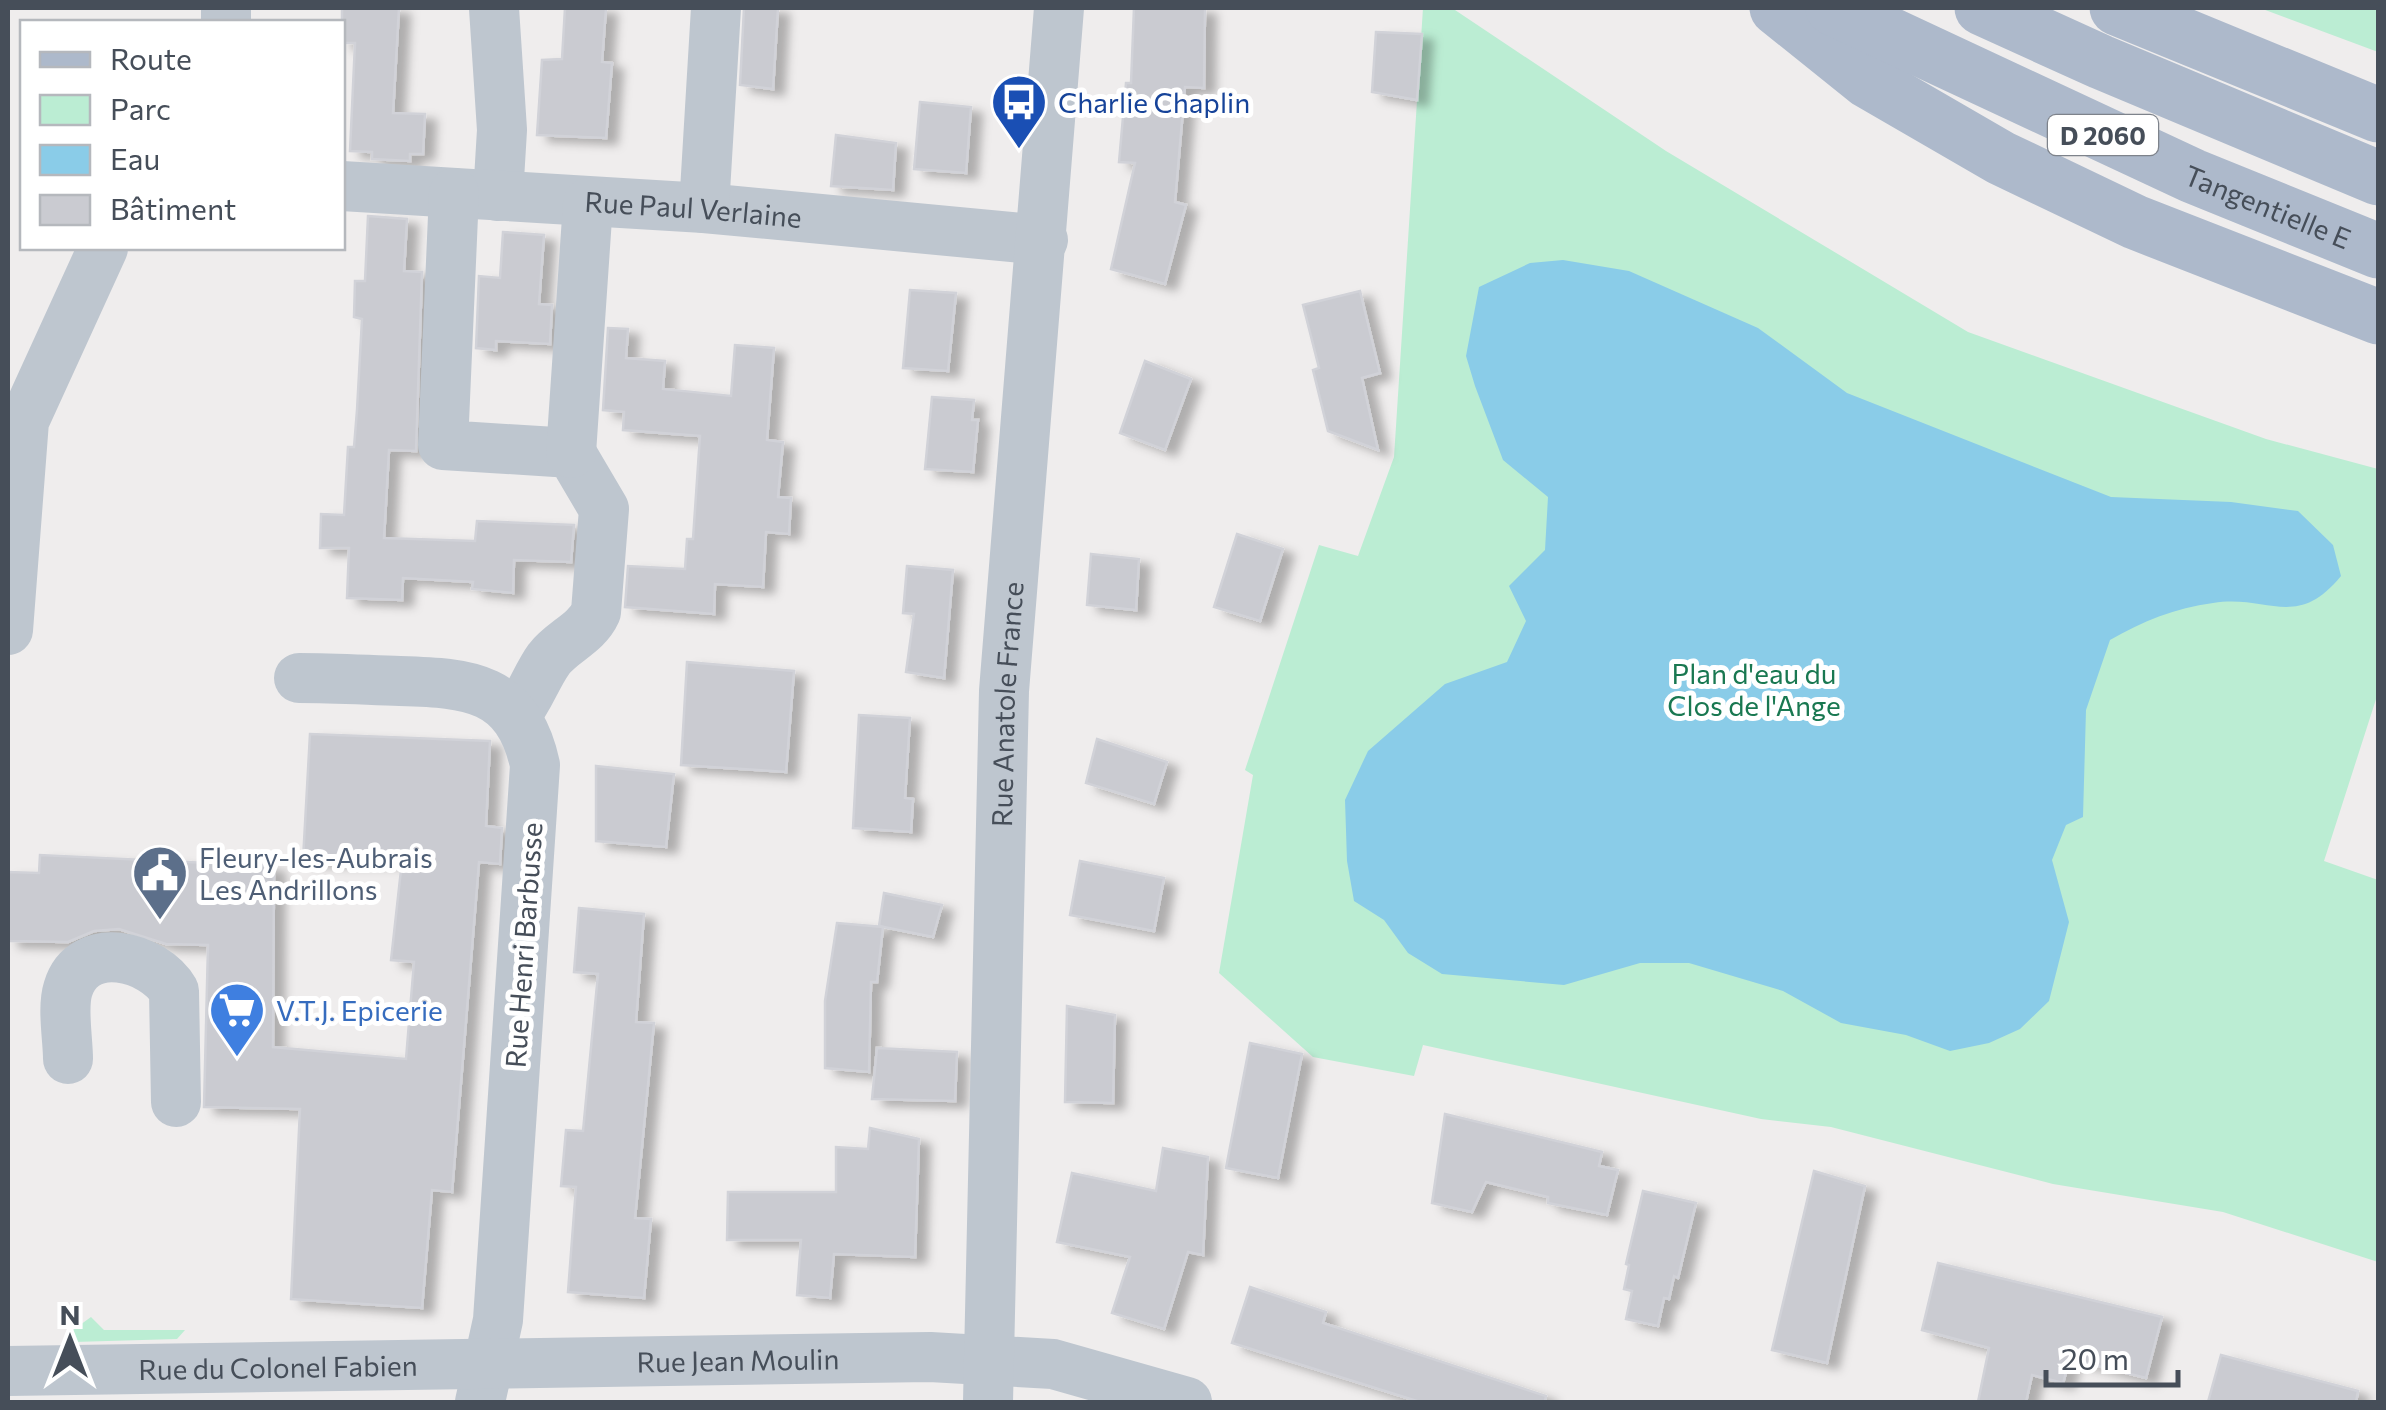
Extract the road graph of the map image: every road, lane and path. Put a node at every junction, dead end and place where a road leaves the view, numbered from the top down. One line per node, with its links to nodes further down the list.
1 (494, 8): 11 (street)
2 (716, 8): 13 (street)
3 (1059, 8): 14 (street, Rue Anatole France)
4 (1777, 8): 17 (main road)
5 (1833, 8): 16 (main road, Tangentielle E / D 2060)
6 (1982, 8): 9 (main road, D 2060)
7 (2117, 8): 8 (main road)
8 (2378, 114)
9 (2378, 178)
10 (345, 186): 11 (street, Rue Paul Verlaine)
11 (476, 195): 12 (street, Rue Paul Verlaine); 18 (street)
12 (588, 203): 13 (street, Rue Paul Verlaine); 18 (street)
13 (704, 208): 14 (street, Rue Paul Verlaine)
14 (1043, 240): 25 (street, Rue Anatole France)
15 (102, 250): 19 (street)
16 (2378, 252)
17 (2378, 317)
18 (570, 452): 21 (street)
19 (8, 630)
20 (300, 678): 21 (street)
21 (515, 716): 26 (street, Rue Henri Barbusse)
22 (68, 1059): 23 (street)
23 (176, 1102)
24 (8, 1371): 26 (street, Rue du Colonel Fabien)
25 (988, 1381): 26 (street, Rue Jean Moulin); 27 (street, Rue Jean Moulin)
26 (484, 1382)
27 (1188, 1402)

